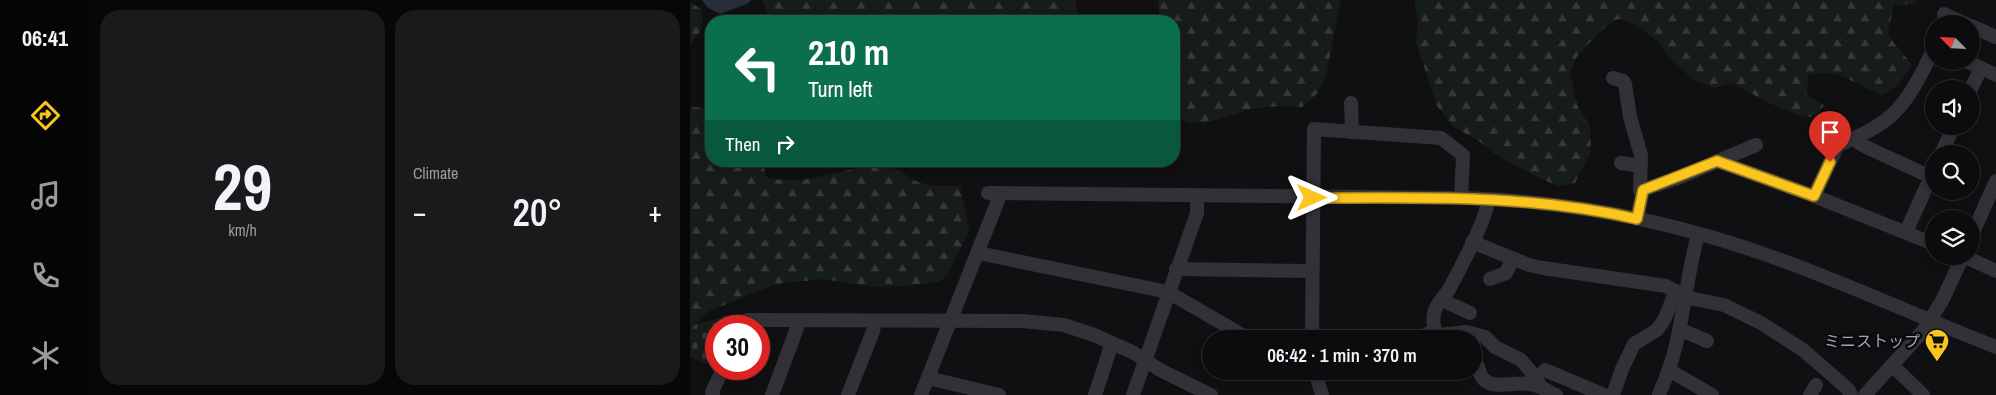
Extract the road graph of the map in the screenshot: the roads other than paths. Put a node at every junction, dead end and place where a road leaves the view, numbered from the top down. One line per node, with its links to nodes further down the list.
1 (1980, 30): 2 (street)
2 (1996, 37)
3 (1925, 66): 9 (street)
4 (1991, 70): 6 (street)
5 (1613, 78): 13 (street)
6 (1980, 80)
7 (1350, 103): 8 (street)
8 (1352, 132): 20 (street); 21 (street)
9 (1857, 138): 14 (street); 19 (street)
10 (1756, 145): 11 (street)
11 (1717, 161): 17 (street); 19 (street)
12 (1621, 163): 13 (street)
13 (1641, 166): 17 (street)
14 (1925, 170)
15 (1996, 181): 23 (street)
16 (1925, 189): 25 (street)
17 (1643, 190): 24 (street)
18 (1197, 196): 20 (street); 29 (street); 33 (street)
19 (1814, 196): 25 (street)
20 (1312, 198): 21 (street); 35 (street)
21 (1460, 198): 22 (street)
22 (1488, 199): 24 (street); 28 (street)
23 (1980, 217)
24 (1637, 219): 26 (street)
25 (1906, 232): 27 (street)
26 (1698, 234): 38 (street); 45 (street)
27 (1925, 240)
28 (1472, 242): 30 (street); 39 (street)
29 (978, 253): 37 (street); 44 (street)
30 (1513, 259): 36 (street); 38 (street)
31 (1980, 263): 34 (street)
32 (1959, 265): 45 (street)
33 (1176, 269): 35 (street); 37 (street)
34 (1996, 270)
35 (1312, 271): 48 (street)
36 (1490, 279)
37 (1168, 292): 47 (street); 54 (street)
38 (1680, 294): 46 (street); 74 (street); 77 (street)
39 (1442, 300): 40 (street); 49 (street)
40 (1470, 313)
41 (770, 320): 42 (street)
42 (800, 320): 43 (street); 65 (street)
43 (875, 321): 44 (street); 66 (street)
44 (951, 321): 52 (street); 58 (street)
45 (1929, 321): 53 (street); 55 (street)
46 (1680, 329): 51 (street); 57 (street)
47 (1233, 330)
48 (1312, 330)
49 (1435, 330)
50 (1482, 335): 62 (street)
51 (1707, 341)
52 (1112, 343): 54 (street); 69 (street)
53 (1996, 348)
54 (1145, 360): 70 (street); 71 (street)
55 (1892, 365): 78 (street); 79 (street)
56 (1545, 370): 74 (street)
57 (1669, 370): 75 (street); 76 (street)
58 (928, 378): 67 (street); 68 (street)
59 (1482, 379): 63 (street)
60 (718, 380): 64 (street)
61 (1315, 380): 72 (street)
62 (1540, 386): 63 (street); 73 (street)
63 (1499, 390)
64 (713, 395)
65 (772, 395)
66 (848, 395)
67 (921, 395)
68 (999, 395)
69 (1095, 395)
70 (1133, 395)
71 (1211, 395)
72 (1322, 395)
73 (1556, 395)
74 (1612, 395)
75 (1659, 395)
76 (1712, 395)
77 (1851, 395)
78 (1865, 395)
79 (1923, 395)

